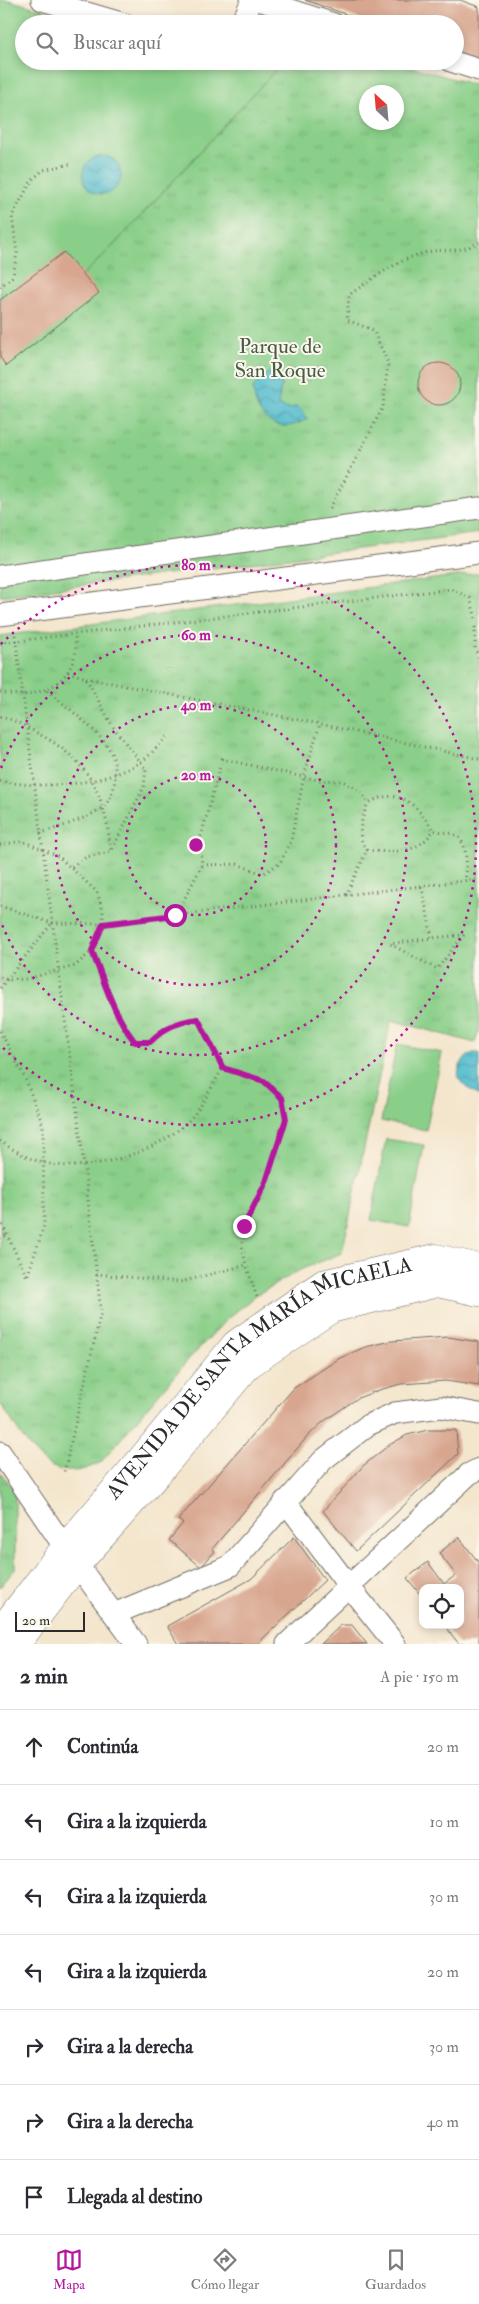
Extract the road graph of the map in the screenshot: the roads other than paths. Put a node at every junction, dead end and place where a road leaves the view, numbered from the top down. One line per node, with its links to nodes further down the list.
1 (42, 0): 4 (street)
2 (252, 0): 5 (street)
3 (259, 0): 6 (street)
4 (93, 15)
5 (245, 15)
6 (306, 15)
7 (464, 65): 8 (street)
8 (479, 70)
9 (479, 508): 11 (street)
10 (479, 553): 12 (street)
11 (0, 576)
12 (0, 615)
13 (479, 1268): 19 (street, AVENIDA DE SANTA MARÍA MICAELA)
14 (479, 1292): 19 (street, AVENIDA DE SANTA MARÍA MICAELA)
15 (479, 1414): 18 (street)
16 (0, 1452): 19 (street)
17 (479, 1469): 20 (street)
18 (285, 1501): 20 (street); 21 (street)
19 (71, 1556): 21 (street); 22 (street); 23 (street)
20 (348, 1586): 25 (street); 26 (street)
21 (114, 1614): 24 (street)
22 (0, 1632)
23 (16, 1644)
24 (136, 1644)
25 (287, 1644)
26 (395, 1644)

